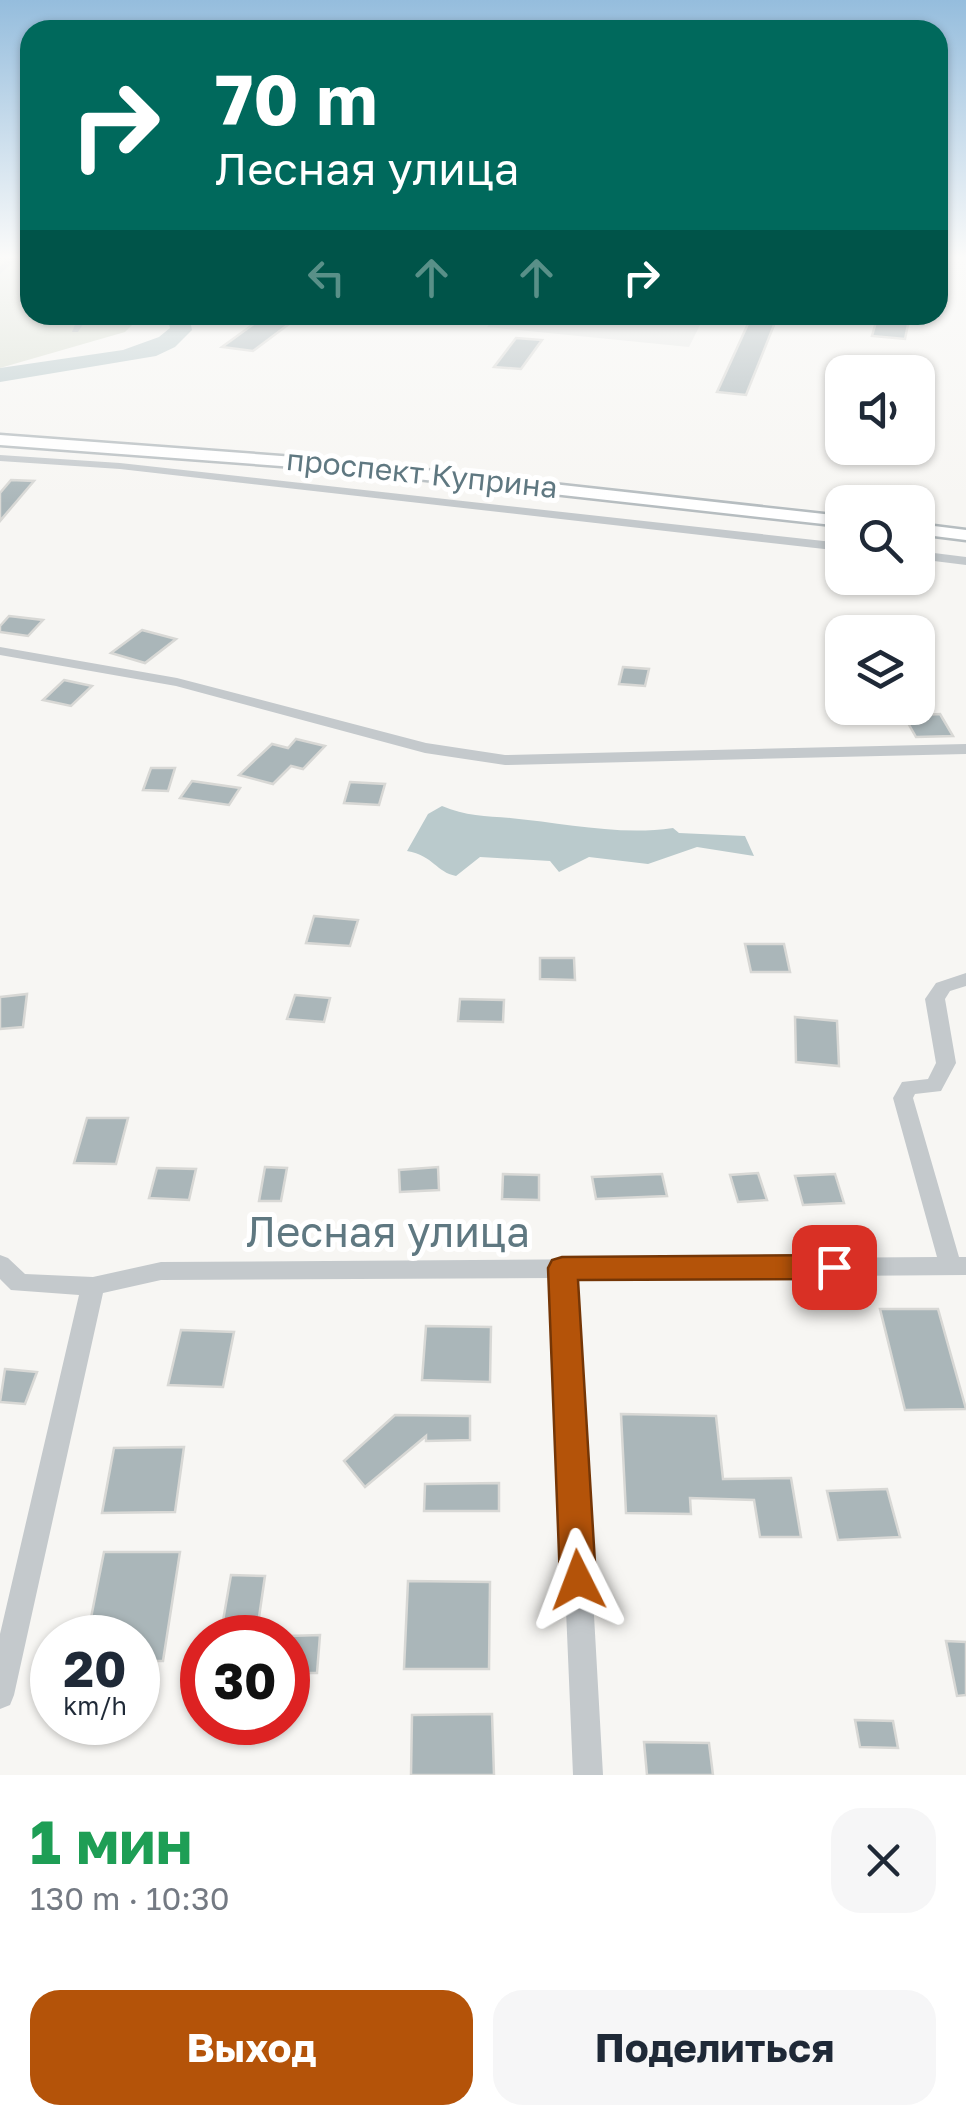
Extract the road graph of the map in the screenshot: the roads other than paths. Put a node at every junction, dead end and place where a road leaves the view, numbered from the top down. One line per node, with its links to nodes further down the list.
1 (0, 440): 3 (main road, проспект Куприна)
2 (0, 458): 6 (street)
3 (825, 518)
4 (935, 531): 5 (main road)
5 (966, 535)
6 (825, 545)
7 (935, 558): 8 (street)
8 (966, 561)
9 (0, 651): 10 (street)
10 (966, 748)
11 (966, 979): 13 (street)
12 (0, 1264): 15 (street, Лесная улица)
13 (958, 1266): 14 (street, Лесная улица)
14 (562, 1268): 15 (street, Лесная улица); 17 (street)
15 (93, 1286): 16 (street)
16 (0, 1695)
17 (588, 1775)

